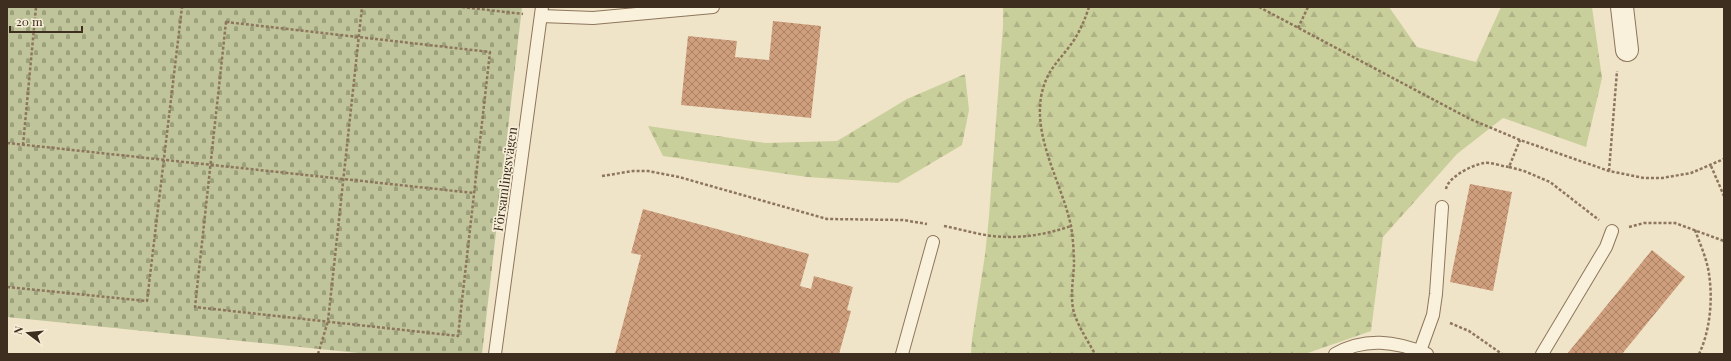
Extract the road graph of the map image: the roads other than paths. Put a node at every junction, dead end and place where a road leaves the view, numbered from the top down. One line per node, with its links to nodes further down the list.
1 (713, 7): 3 (lane)
2 (1622, 7): 4 (street)
3 (542, 12): 9 (lane, Församlingsvägen)
4 (1627, 50)
5 (1442, 207): 8 (lane)
6 (1612, 231): 12 (lane)
7 (933, 242): 10 (lane)
8 (1424, 352): 11 (lane)
9 (496, 354)
10 (902, 354)
11 (1335, 354)
12 (1542, 354)

